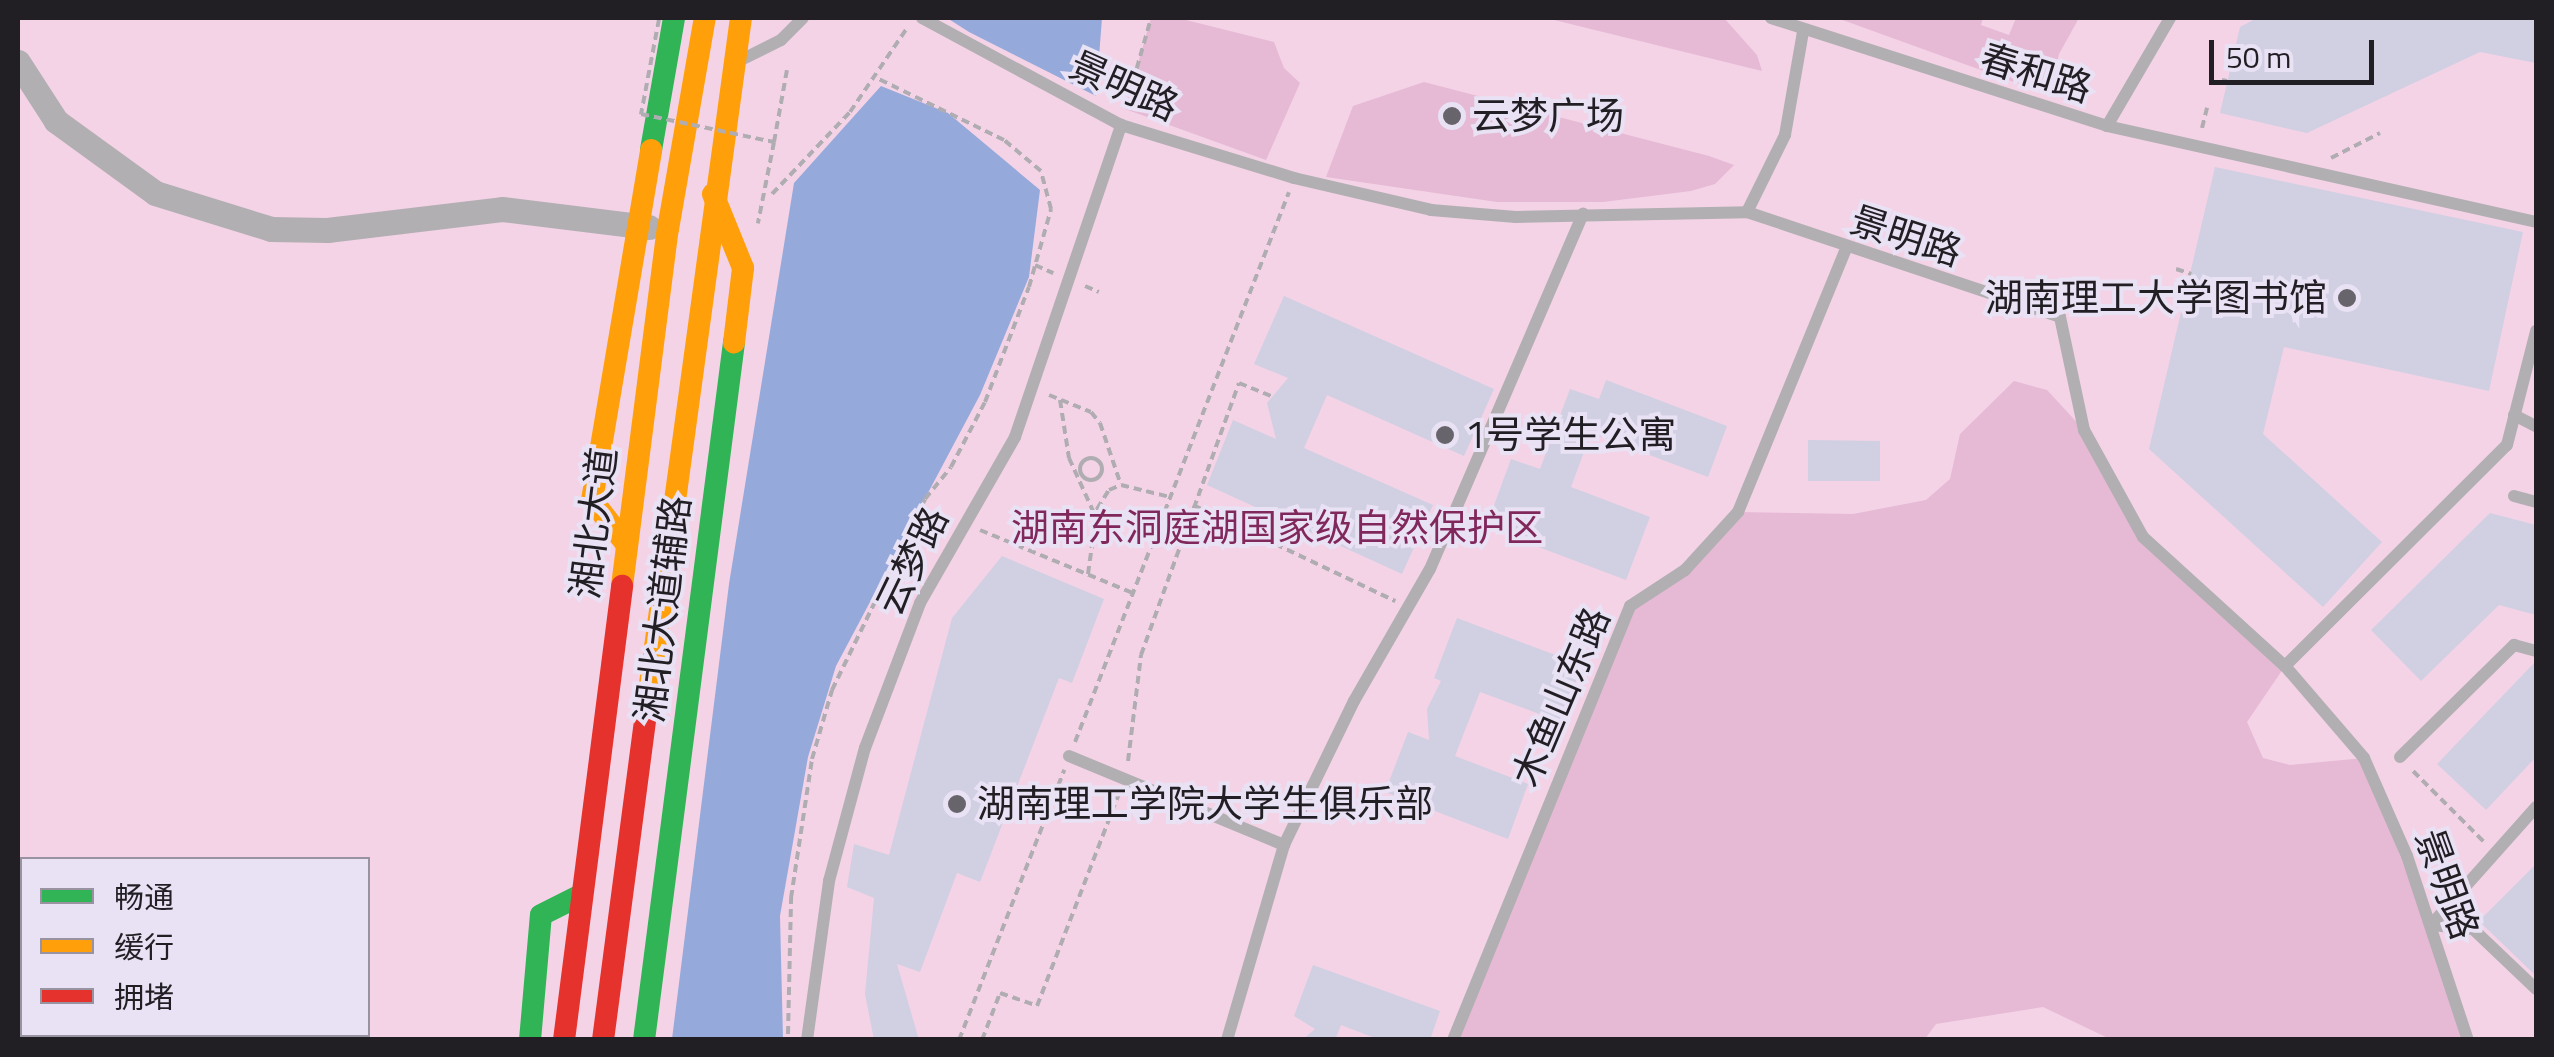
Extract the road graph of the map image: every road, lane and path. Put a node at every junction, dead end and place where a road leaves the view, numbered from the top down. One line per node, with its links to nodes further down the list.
1 (666, 18): 22 (path, bridge); 31 (main road, 湘北大道辅路)
2 (705, 18): 32 (main road, 湘北大道)
3 (742, 18): 14 (main road, 湘北大道)
4 (786, 18): 12 (lane)
5 (803, 18): 12 (lane)
6 (912, 18): 16 (path)
7 (922, 18): 18 (lane, 景明路)
8 (1151, 18): 18 (path)
9 (1771, 18): 11 (lane, 春和路)
10 (2170, 18): 19 (lane, 春和路)
11 (1803, 32): 19 (lane, 春和路); 27 (lane)
12 (780, 40): 14 (lane)
13 (18, 62): 31 (street)
14 (730, 66): 25 (main road, 湘北大道)
15 (787, 70): 22 (path)
16 (877, 78): 26 (path); 71 (path)
17 (2207, 108): 21 (path)
18 (1121, 126): 24 (lane, 景明路); 37 (lane, 云梦路)
19 (2107, 126): 23 (lane)
20 (2380, 132): 23 (path)
21 (2200, 141)
22 (774, 142): 30 (path, bridge)
23 (2304, 172): 29 (lane)
24 (1294, 178): 28 (lane, 景明路); 47 (path)
25 (713, 194): 69 (main road, 湘北大道); 70 (main road, 湘北大道辅路)
26 (772, 194)
27 (1747, 212): 28 (lane, 景明路); 33 (lane, 景明路)
28 (1583, 214): 55 (lane)
29 (2536, 222)
30 (758, 223)
31 (637, 226): 32 (street); 52 (main road, 湘北大道辅路)
32 (668, 229): 52 (main road, 湘北大道)
33 (1846, 250): 57 (lane, 景明路); 76 (lane, 木鱼山东路)
34 (2176, 269): 35 (path)
35 (2191, 274)
36 (2536, 331): 40 (lane)
37 (1034, 389): 39 (path); 51 (lane, 云梦路)
38 (1273, 397): 49 (path)
39 (1060, 400): 42 (path); 44 (path)
40 (2514, 415): 41 (lane); 57 (lane)
41 (2536, 426)
42 (1110, 464): 43 (path); 45 (path)
43 (1102, 466): 44 (path); 44 (path)
44 (1077, 471): 50 (path)
45 (1121, 485): 47 (path); 50 (path)
46 (2514, 496): 48 (lane)
47 (1170, 497): 54 (path)
48 (2536, 502)
49 (1192, 505): 55 (path); 60 (path)
50 (1096, 518): 53 (path)
51 (962, 523): 53 (path); 72 (lane, 云梦路)
52 (627, 545): 64 (main road, 湘北大道)
53 (1088, 574): 54 (path)
54 (1132, 593): 58 (path)
55 (1408, 607): 62 (lane)
56 (2536, 651): 59 (lane)
57 (2286, 666): 65 (lane, 景明路)
58 (1069, 756): 60 (lane); 73 (path)
59 (2400, 757): 63 (path)
60 (1125, 779): 62 (lane); 74 (path)
61 (2536, 807): 63 (lane)
62 (1284, 845): 75 (lane)
63 (2494, 853): 65 (lane)
64 (581, 895): 67 (main road); 68 (main road, 湘北大道)
65 (2432, 925): 66 (lane); 77 (lane, 景明路)
66 (2536, 989)
67 (530, 1040)
68 (564, 1040)
69 (604, 1040)
70 (644, 1040)
71 (789, 1040)
72 (807, 1040)
73 (959, 1040)
74 (982, 1040)
75 (1226, 1040)
76 (1453, 1040)
77 (2468, 1040)

